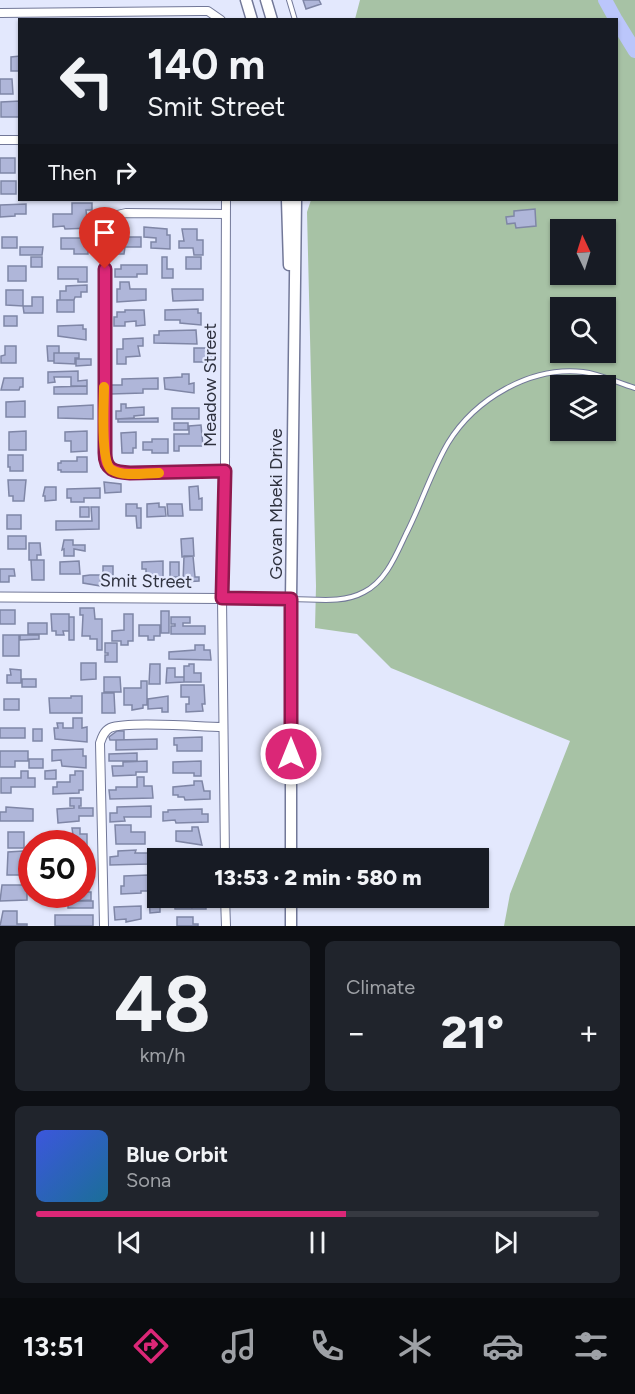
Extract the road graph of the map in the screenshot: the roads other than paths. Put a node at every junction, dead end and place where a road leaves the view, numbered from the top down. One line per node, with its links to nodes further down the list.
1 (246, 0): 6 (main road)
2 (266, 0): 7 (main road)
3 (289, 0): 8 (lane)
4 (0, 13): 5 (street)
5 (218, 18)
6 (251, 18)
7 (271, 18)
8 (294, 18)
9 (0, 140): 10 (street)
10 (18, 141)
11 (226, 201): 14 (street, Meadow Street)
12 (287, 201): 15 (main road, Govan Mbeki Drive)
13 (296, 201): 15 (main road, Govan Mbeki Drive)
14 (226, 214): 17 (street, Meadow Street); 17 (street)
15 (294, 331): 20 (main road, Govan Mbeki Drive)
16 (635, 388): 20 (lane)
17 (225, 471): 19 (street, Meadow Street)
18 (0, 597): 19 (street, Smit Street)
19 (222, 598): 20 (street, Smit Street); 21 (street, Meadow Street)
20 (291, 599): 23 (main road, Govan Mbeki Drive)
21 (223, 727): 22 (street, Meadow Street); 26 (street)
22 (225, 848)
23 (291, 848)
24 (225, 908): 27 (street)
25 (291, 908): 28 (main road)
26 (104, 926)
27 (226, 926)
28 (291, 926)

